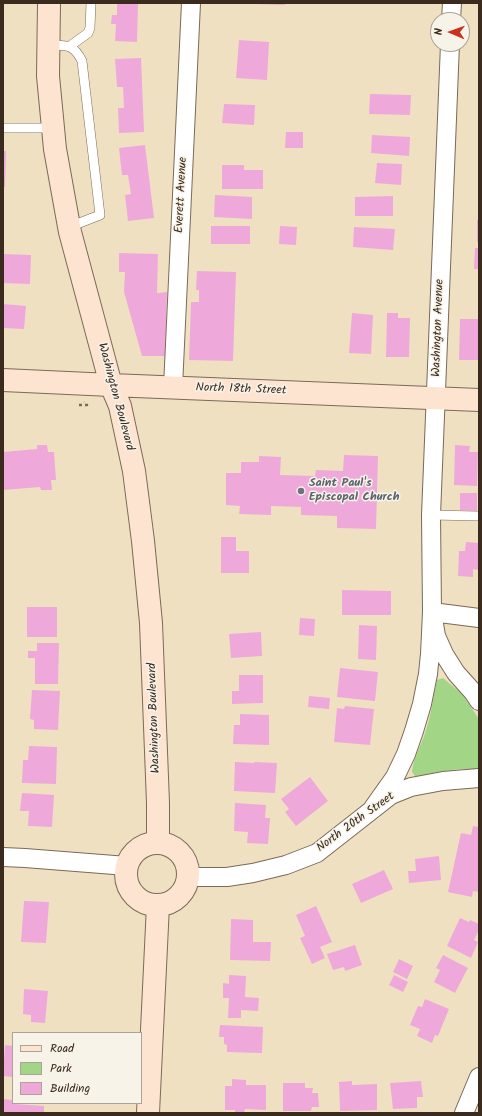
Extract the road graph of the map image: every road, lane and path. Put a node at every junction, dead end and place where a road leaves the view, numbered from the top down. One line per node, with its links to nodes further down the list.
1 (49, 3): 4 (street, Washington Boulevard)
2 (91, 3): 5 (lane)
3 (191, 3): 12 (street, Everett Avenue)
4 (49, 45): 5 (lane); 8 (street, Washington Boulevard)
5 (70, 46): 9 (lane)
6 (450, 52): 13 (street, Washington Avenue)
7 (3, 128): 8 (lane)
8 (53, 128): 9 (street, Washington Boulevard)
9 (69, 227): 11 (street, Washington Boulevard)
10 (3, 380): 11 (street, North 18th Street)
11 (111, 385): 12 (street, North 18th Street); 22 (street, Washington Boulevard)
12 (173, 387): 13 (street, North 18th Street)
13 (436, 398): 14 (street, North 18th Street); 15 (street, Washington Avenue)
14 (479, 400)
15 (431, 515): 16 (lane); 17 (street, Washington Avenue)
16 (479, 516)
17 (432, 612): 18 (street); 19 (street, Washington Avenue); 21 (street, Washington Avenue)
18 (479, 618)
19 (479, 701)
20 (479, 778): 21 (street, North 20th Street)
21 (373, 808): 25 (street, North 20th Street)
22 (158, 843): 24 (street); 25 (street)
23 (3, 858): 24 (street)
24 (127, 866): 26 (street)
25 (188, 876): 26 (street)
26 (158, 905): 28 (street)
27 (479, 1077): 31 (street)
28 (149, 1083): 29 (street); 30 (street)
29 (148, 1113)
30 (155, 1113)
31 (464, 1113)

